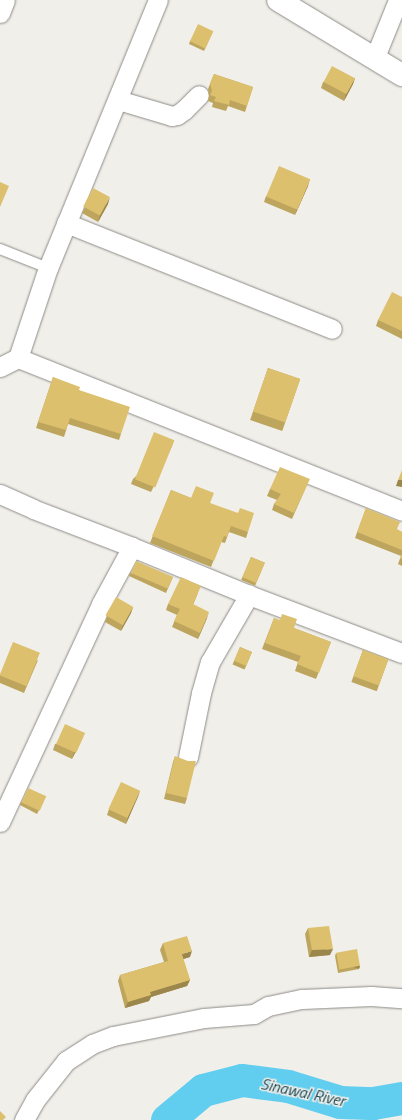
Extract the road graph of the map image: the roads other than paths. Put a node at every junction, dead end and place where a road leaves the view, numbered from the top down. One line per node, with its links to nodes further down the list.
1 (5, 0): 5 (street)
2 (158, 0): 9 (street)
3 (278, 0): 6 (street)
4 (398, 0): 6 (street)
5 (0, 13)
6 (375, 57): 7 (street)
7 (402, 75)
8 (199, 95): 9 (street)
9 (118, 100): 10 (street)
10 (66, 223): 12 (street); 13 (street)
11 (0, 248): 12 (lane)
12 (48, 268): 14 (street)
13 (332, 329)
14 (18, 358): 15 (street); 17 (street)
15 (0, 367)
16 (0, 494): 18 (street)
17 (402, 511)
18 (132, 547): 19 (street); 22 (street)
19 (249, 595): 20 (street); 21 (street)
20 (402, 653)
21 (188, 757)
22 (0, 822)
23 (402, 998): 24 (street)
24 (24, 1120)

